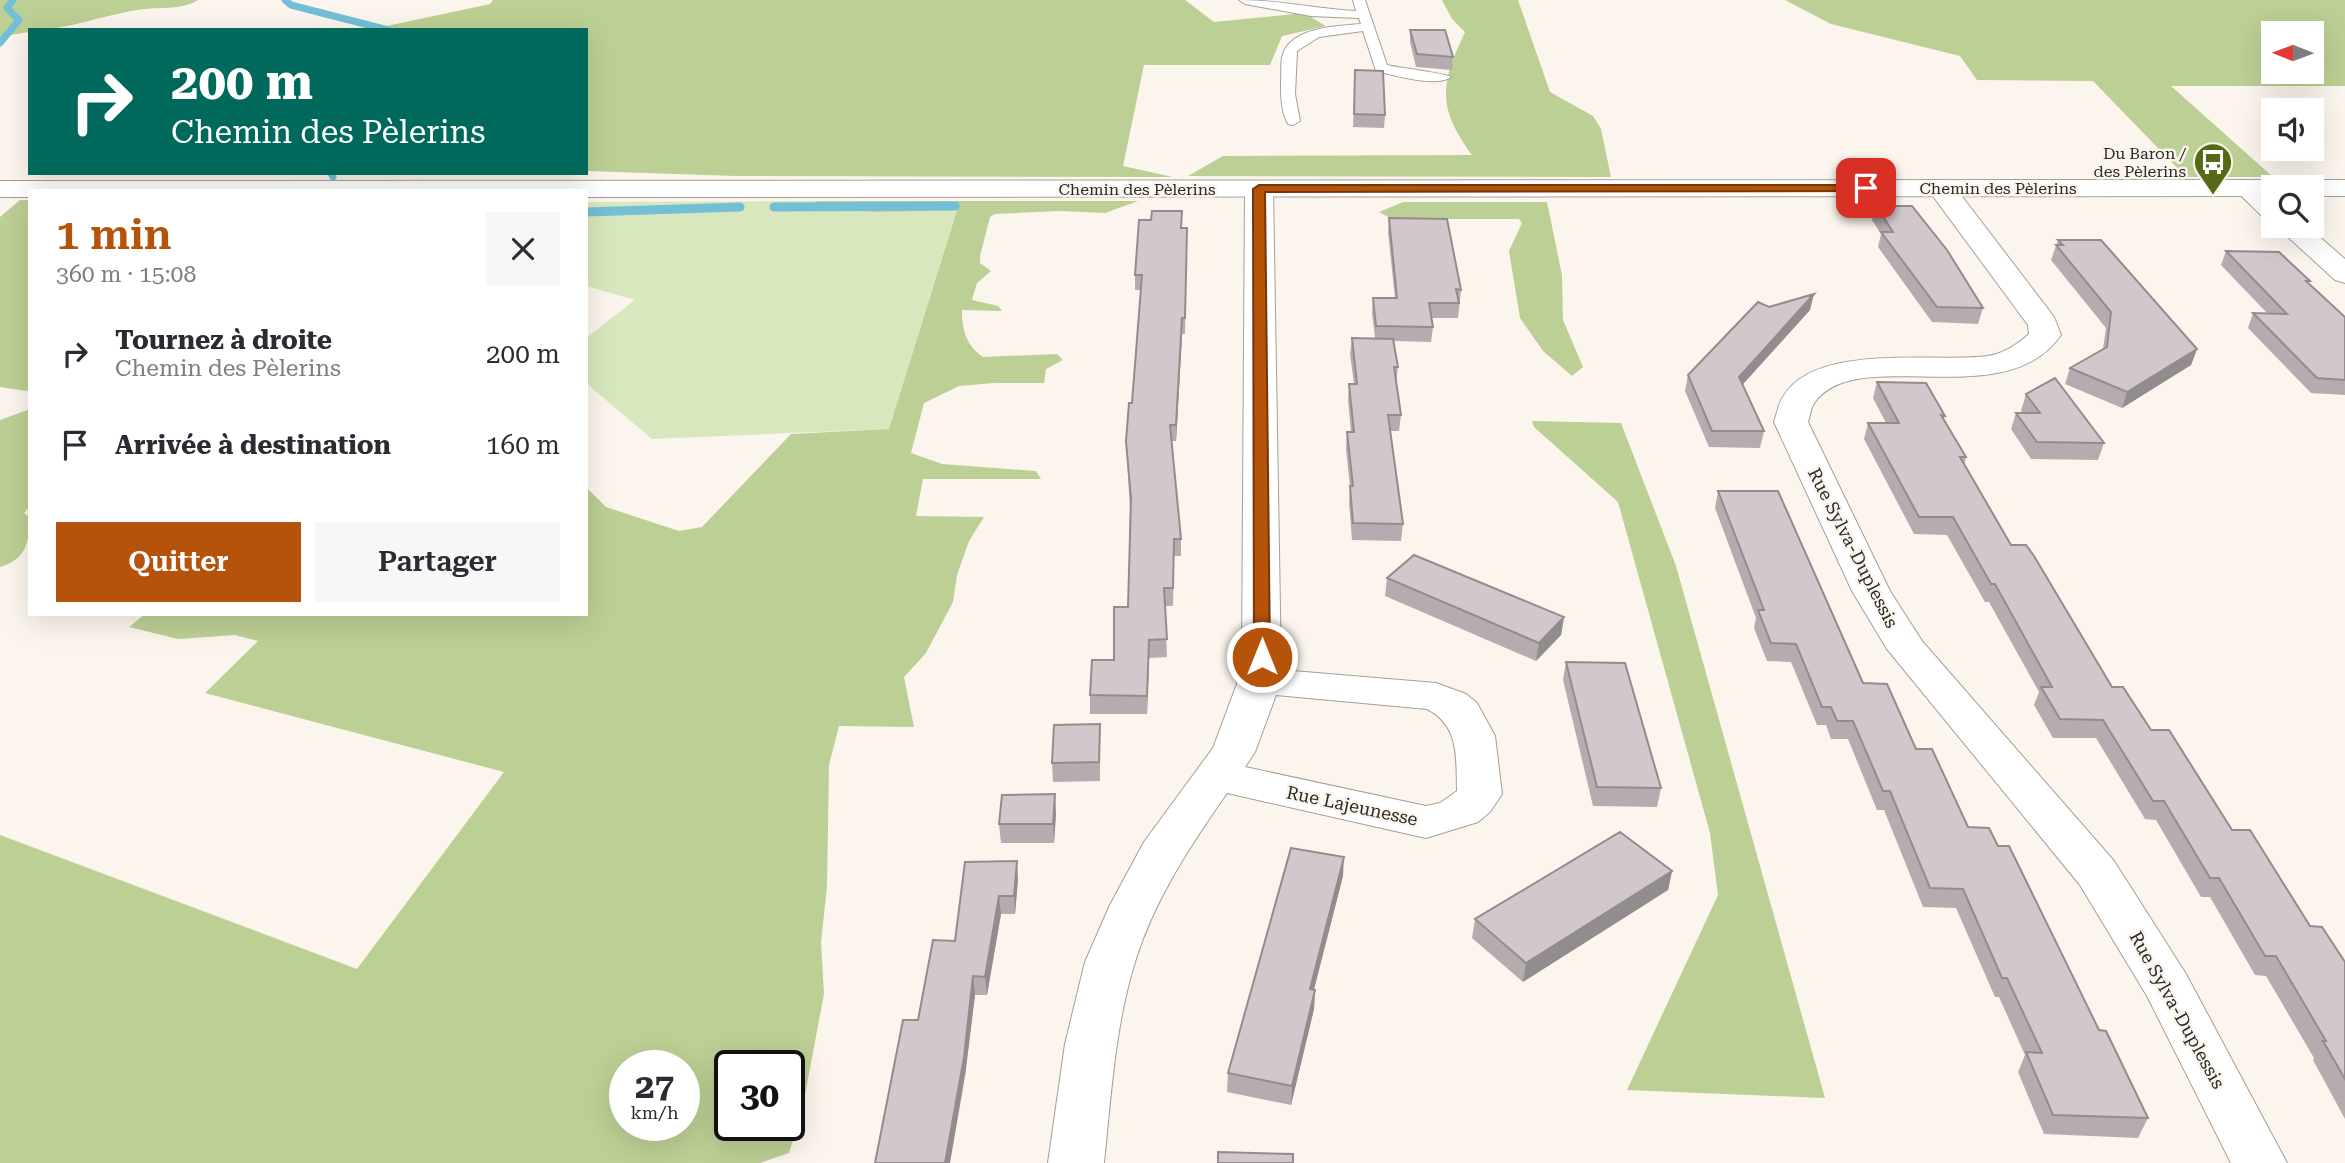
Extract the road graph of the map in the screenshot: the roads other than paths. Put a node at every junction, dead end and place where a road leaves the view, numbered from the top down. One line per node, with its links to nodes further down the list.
1 (1245, 0): 3 (lane)
2 (1359, 0): 3 (lane)
3 (1366, 21): 4 (lane); 5 (lane)
4 (1444, 78)
5 (1293, 121)
6 (1941, 188): 7 (street, Chemin des Pèlerins); 11 (street, Chemin des Pèlerins); 17 (street, Rue Sylva-Duplessis)
7 (2260, 188)
8 (2324, 188): 9 (street)
9 (2345, 188)
10 (0, 189): 11 (street, Chemin des Pèlerins)
11 (1259, 189): 14 (street)
12 (2304, 238): 13 (street)
13 (2345, 274)
14 (1259, 681): 15 (street); 15 (street, Rue Lajeunesse)
15 (1216, 776): 16 (street)
16 (1076, 1163)
17 (2259, 1163)

